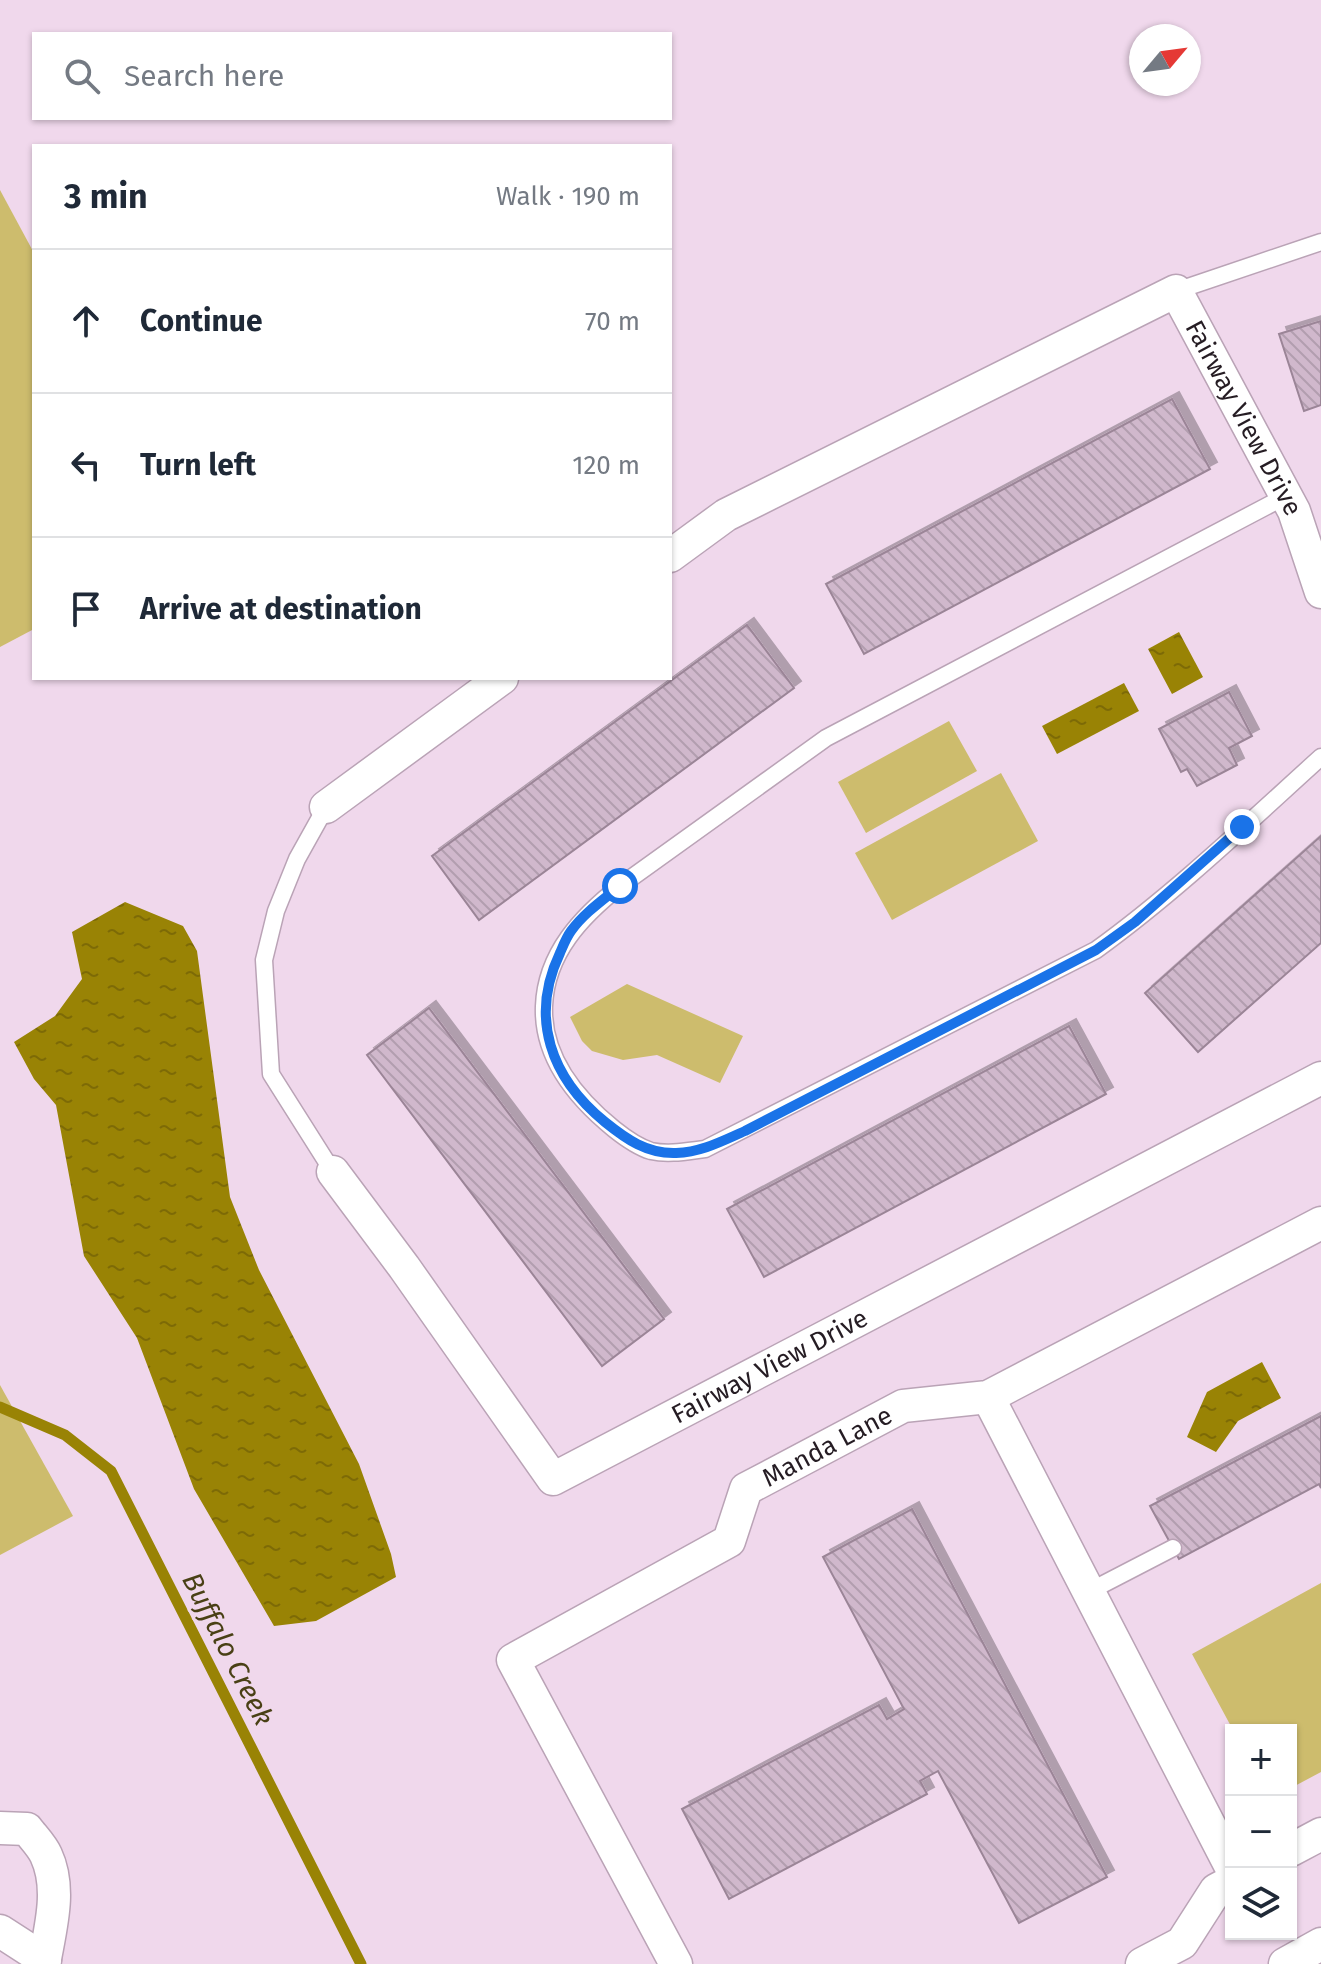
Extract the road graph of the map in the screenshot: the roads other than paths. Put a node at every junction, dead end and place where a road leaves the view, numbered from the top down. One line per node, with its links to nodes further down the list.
1 (1321, 242): 2 (lane)
2 (1176, 291): 3 (street, Fairway View Drive); 4 (street)
3 (1286, 496): 5 (street, Fairway View Drive); 7 (lane)
4 (672, 555)
5 (1321, 592)
6 (499, 680): 8 (street)
7 (1321, 757)
8 (326, 807): 10 (lane)
9 (1321, 1078): 10 (street, Fairway View Drive)
10 (333, 1172)
11 (1321, 1223): 12 (street, Manda Lane)
12 (988, 1397): 14 (street); 23 (street, Manda Lane)
13 (1173, 1548): 14 (lane)
14 (1088, 1592): 18 (street)
15 (0, 1828): 22 (street)
16 (1321, 1834): 17 (street)
17 (1297, 1847)
18 (1225, 1855)
19 (1225, 1885): 24 (street)
20 (0, 1931): 22 (street)
21 (1321, 1944): 25 (street)
22 (44, 1962)
23 (676, 1964)
24 (1142, 1964)
25 (1285, 1964)

